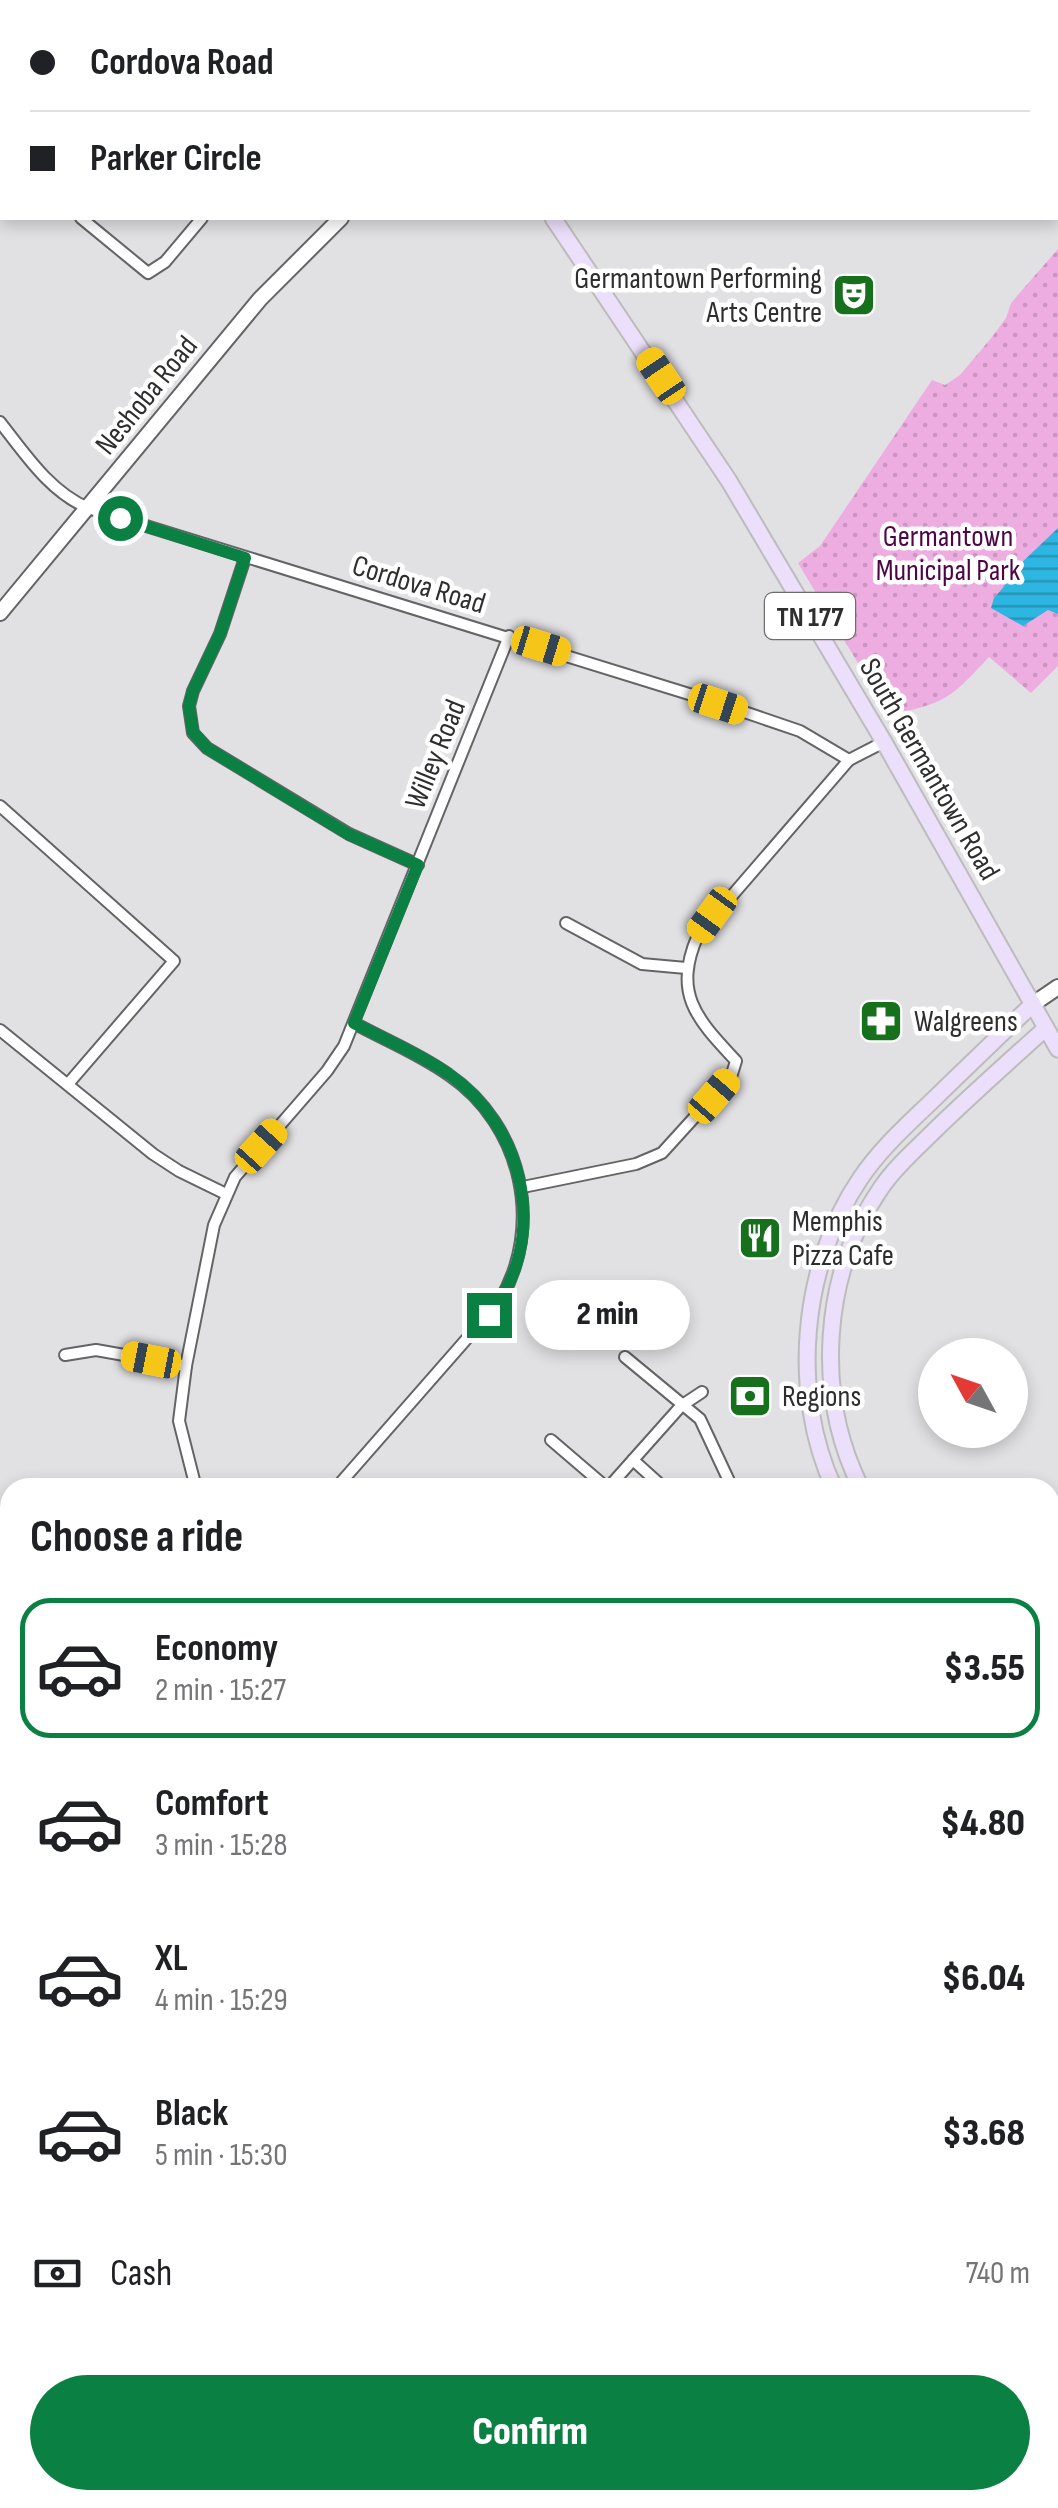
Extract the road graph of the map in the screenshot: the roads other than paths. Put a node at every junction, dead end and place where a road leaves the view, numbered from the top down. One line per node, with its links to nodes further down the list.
1 (83, 220): 2 (street)
2 (200, 220)
3 (338, 220): 6 (street, Neshoba Road)
4 (554, 220): 10 (main road, South Germantown Road / TN 177)
5 (0, 422): 6 (street, Cordova Road)
6 (88, 508): 7 (street, Cordova Road); 8 (street, Neshoba Road)
7 (245, 558): 9 (street, Cordova Road); 13 (street)
8 (0, 613)
9 (508, 636): 11 (street, Cordova Road); 13 (street, Willey Road)
10 (884, 742): 11 (street); 17 (main road, South Germantown Road / TN 177)
11 (848, 760): 15 (street)
12 (0, 806): 22 (street)
13 (418, 865): 18 (street, Willey Road)
14 (566, 923): 15 (street)
15 (686, 968): 23 (street)
16 (1058, 987): 17 (street)
17 (1032, 1004): 19 (main road, South Germantown Road / TN 177); 38 (main road)
18 (354, 1023): 23 (street); 24 (street, Willey Road)
19 (1052, 1024): 21 (main road, South Germantown Road / TN 177); 39 (main road)
20 (0, 1030): 22 (street)
21 (1058, 1049)
22 (68, 1084): 24 (street)
23 (523, 1187): 33 (street)
24 (226, 1194): 27 (street, Willey Road)
25 (66, 1354): 27 (street)
26 (625, 1356): 29 (street)
27 (186, 1366): 32 (street, Willey Road)
28 (702, 1392): 29 (street)
29 (681, 1406): 31 (street); 37 (street)
30 (551, 1440): 34 (street)
31 (632, 1460): 35 (street); 36 (street)
32 (193, 1478)
33 (345, 1478)
34 (595, 1478)
35 (616, 1478)
36 (653, 1478)
37 (728, 1478)
38 (830, 1478)
39 (857, 1478)

